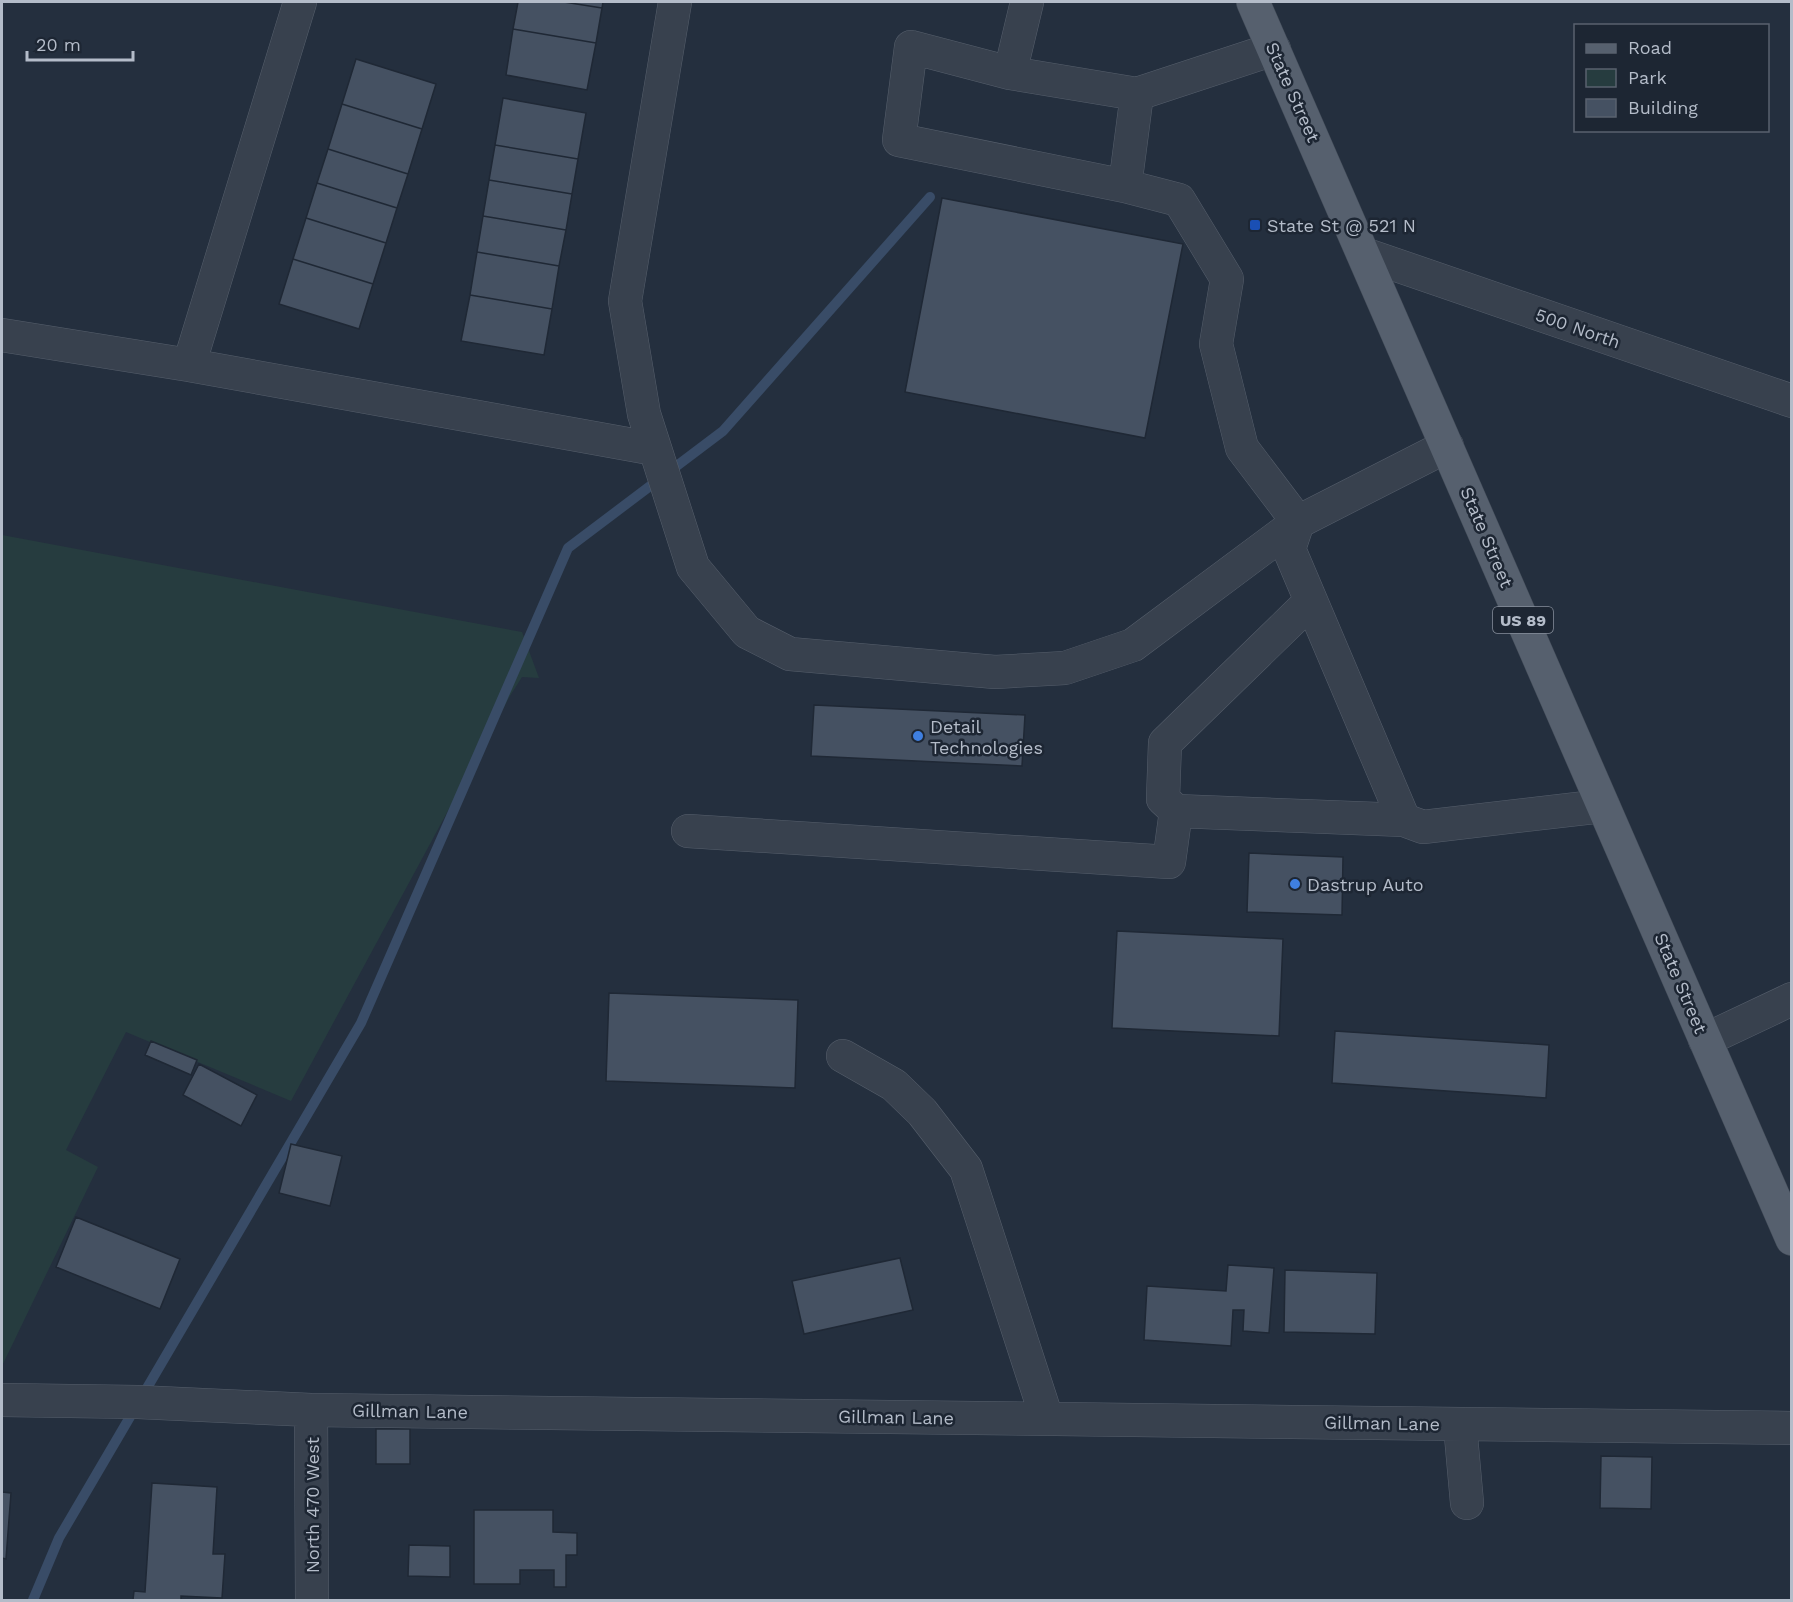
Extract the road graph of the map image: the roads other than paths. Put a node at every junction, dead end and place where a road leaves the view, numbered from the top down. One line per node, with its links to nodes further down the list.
1 (300, 2): 11 (street)
2 (675, 2): 14 (street)
3 (1027, 2): 6 (street)
4 (1253, 2): 5 (main road, State Street / US 89)
5 (1274, 49): 7 (street); 9 (main road, State Street / US 89)
6 (1010, 73): 7 (street); 8 (street)
7 (1137, 94): 8 (street)
8 (1125, 186): 15 (street)
9 (1364, 254): 12 (street, 500 North); 13 (main road, State Street / US 89)
10 (2, 335): 11 (street)
11 (189, 365): 14 (street)
12 (1791, 401)
13 (1447, 446): 15 (street); 17 (main road, State Street / US 89)
14 (655, 449): 15 (street)
15 (1298, 522): 16 (street)
16 (1311, 601): 18 (street); 19 (street)
17 (1604, 806): 19 (street); 22 (main road, State Street / US 89)
18 (1176, 811): 19 (street); 20 (street)
19 (1404, 820)
20 (688, 831)
21 (1791, 999): 22 (street)
22 (1705, 1040): 24 (main road, State Street / US 89)
23 (843, 1056): 27 (street)
24 (1791, 1239)
25 (2, 1400): 26 (street, Gillman Lane)
26 (311, 1410): 27 (street, Gillman Lane); 31 (street, North 470 West)
27 (1047, 1419): 28 (street, Gillman Lane)
28 (1460, 1425): 29 (street, Gillman Lane); 30 (street)
29 (1791, 1428)
30 (1467, 1503)
31 (312, 1600)

